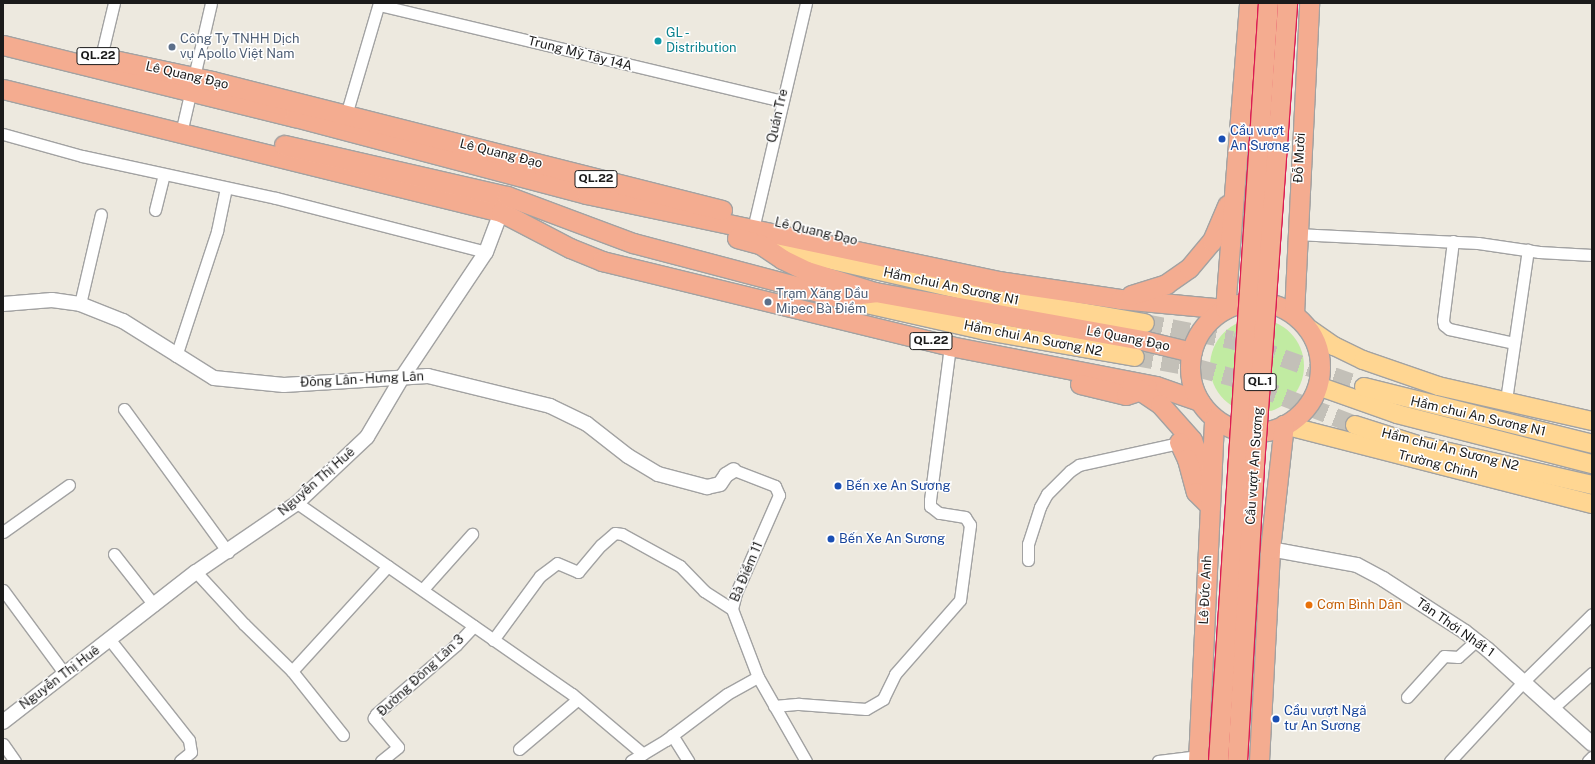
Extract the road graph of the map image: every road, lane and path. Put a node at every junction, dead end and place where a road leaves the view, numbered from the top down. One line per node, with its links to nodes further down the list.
1 (114, 3): 11 (street)
2 (211, 3): 13 (street)
3 (806, 3): 15 (street, Quán Tre)
4 (1249, 3): 21 (highway)
5 (1268, 3): 113 (highway, Cầu vượt An Sương / QL.1, bridge)
6 (1287, 3): 114 (highway, Cầu vượt An Sương / QL.1, bridge)
7 (1309, 3): 22 (highway, Đỗ Mười)
8 (379, 4): 15 (street, Trung Mỹ Tây 14A); 17 (street)
9 (3, 32): 11 (highway, Lê Quang Đạo / QL.22)
10 (3, 45): 13 (highway, Lê Quang Đạo / QL.22)
11 (101, 57): 13 (highway, Lê Quang Đạo / QL.22)
12 (3, 77): 18 (highway, Lê Quang Đạo / QL.22)
13 (192, 85): 16 (highway, Lê Quang Đạo / QL.22); 18 (street)
14 (3, 89): 18 (highway, Lê Quang Đạo / QL.22)
15 (781, 101): 27 (street, Quán Tre)
16 (296, 110): 17 (highway, Lê Quang Đạo / QL.22); 27 (highway, Lê Quang Đạo / QL.22)
17 (346, 115): 27 (highway, Lê Quang Đạo / QL.22)
18 (182, 127): 24 (highway, Lê Quang Đạo / QL.22)
19 (3, 134): 20 (street)
20 (164, 174): 23 (street); 25 (street)
21 (1235, 183): 22 (highway); 37 (highway); 40 (highway)
22 (1299, 183): 28 (highway, Đỗ Mười)
23 (226, 188): 32 (street); 47 (street)
24 (504, 204): 29 (highway, Lê Quang Đạo / QL.22); 32 (street, Nguyễn Thị Huê); 34 (highway, Lê Quang Đạo / QL.22)
25 (155, 210)
26 (101, 214): 39 (street)
27 (756, 230): 35 (highway, Lê Quang Đạo / QL.22); 37 (highway, Lê Quang Đạo / QL.22); 42 (main road, Hầm chui An Sương N1)
28 (1296, 234): 30 (street); 41 (highway, Đỗ Mười)
29 (616, 237): 34 (highway); 36 (highway, Lê Quang Đạo / QL.22)
30 (1453, 241): 31 (street); 44 (street)
31 (1528, 250): 33 (street); 44 (street)
32 (486, 252): 50 (street, Nguyễn Thị Huê)
33 (1592, 255)
34 (659, 275): 45 (highway, Lê Quang Đạo / QL.22)
35 (875, 292): 36 (highway, Lê Quang Đạo / QL.22); 46 (highway, Lê Quang Đạo)
36 (837, 297): 48 (main road, Hầm chui An Sương N2)
37 (1120, 299): 40 (highway, Lê Quang Đạo / QL.22)
38 (3, 304): 39 (street, Đông Lân - Hưng Lân)
39 (80, 304): 47 (street, Đông Lân - Hưng Lân)
40 (1225, 309): 41 (highway); 46 (highway)
41 (1294, 314): 43 (highway)
42 (1145, 323)
43 (1308, 328): 51 (highway); 54 (main road)
44 (1514, 343): 54 (street)
45 (950, 346): 49 (highway, Lê Quang Đạo / QL.22); 95 (street)
46 (1192, 352): 55 (highway)
47 (176, 356): 50 (street, Đông Lân - Hưng Lân)
48 (1135, 357)
49 (1029, 363): 53 (highway, Lê Quang Đạo / QL.22); 53 (highway, Lê Quang Đạo / QL.22)
50 (403, 376): 64 (street, Đông Lân - Hưng Lân); 67 (street, Nguyễn Thị Huê)
51 (1318, 386): 59 (highway); 63 (main road)
52 (1364, 387): 62 (main road, Hầm chui An Sương N1)
53 (1141, 390): 55 (highway, Lê Quang Đạo / QL.22); 61 (highway); 69 (highway)
54 (1506, 400): 58 (main road)
55 (1199, 401): 57 (highway)
56 (124, 409): 74 (street)
57 (1214, 418): 59 (highway); 69 (highway, Lê Đức Anh)
58 (1592, 421)
59 (1284, 425): 68 (main road, Trường Chinh); 70 (highway)
60 (1354, 425): 66 (main road, Hầm chui An Sương N2)
61 (1179, 443): 69 (highway); 76 (street)
62 (1592, 444)
63 (1592, 464)
64 (734, 470): 82 (street, Bà Điểm 11)
65 (69, 485): 71 (street)
66 (1592, 485)
67 (297, 503): 74 (street, Nguyễn Thị Huê); 77 (street)
68 (1592, 504)
69 (1210, 506): 70 (highway); 105 (highway, Lê Đức Anh)
70 (1274, 509): 73 (highway)
71 (3, 532)
72 (472, 534): 79 (street)
73 (1270, 549): 87 (street, Tân Thới Nhất 1); 115 (highway)
74 (228, 552): 78 (street, Nguyễn Thị Huê)
75 (114, 554): 81 (street)
76 (1028, 560)
77 (388, 566): 79 (street); 88 (street)
78 (196, 572): 81 (street, Nguyễn Thị Huê); 88 (street)
79 (423, 589): 84 (street)
80 (3, 590): 90 (street)
81 (154, 605): 85 (street, Nguyễn Thị Huê)
82 (732, 608): 86 (street); 91 (street, Bà Điểm 11)
83 (1592, 614): 92 (street)
84 (474, 626): 86 (street); 108 (street, Đường Đông Lân 3)
85 (110, 640): 90 (street, Nguyễn Thị Huê); 107 (street)
86 (493, 640): 94 (street)
87 (1476, 641): 92 (street, Tân Thới Nhất 1); 93 (street)
88 (292, 672): 98 (street)
89 (1592, 673): 96 (street)
90 (65, 674): 97 (street, Nguyễn Thị Huê)
91 (758, 677): 95 (street, Bà Điểm 11); 99 (street)
92 (1524, 681): 96 (street, Tân Thới Nhất 1); 116 (street)
93 (1407, 697)
94 (578, 699): 102 (street); 103 (street)
95 (774, 706): 111 (street, Bà Điểm 11)
96 (1554, 707): 101 (street, Tân Thới Nhất 1)
97 (3, 722)
98 (343, 735)
99 (672, 735): 103 (street); 110 (street)
100 (3, 744): 106 (street)
101 (1592, 744)
102 (519, 749)
103 (643, 754): 109 (street)
104 (1592, 757): 117 (street)
105 (1198, 758): 112 (street)
106 (15, 761)
107 (180, 761)
108 (381, 761)
109 (631, 761)
110 (688, 761)
111 (806, 761)
112 (1158, 761)
113 (1218, 761)
114 (1237, 761)
115 (1258, 761)
116 (1450, 761)
117 (1588, 761)

